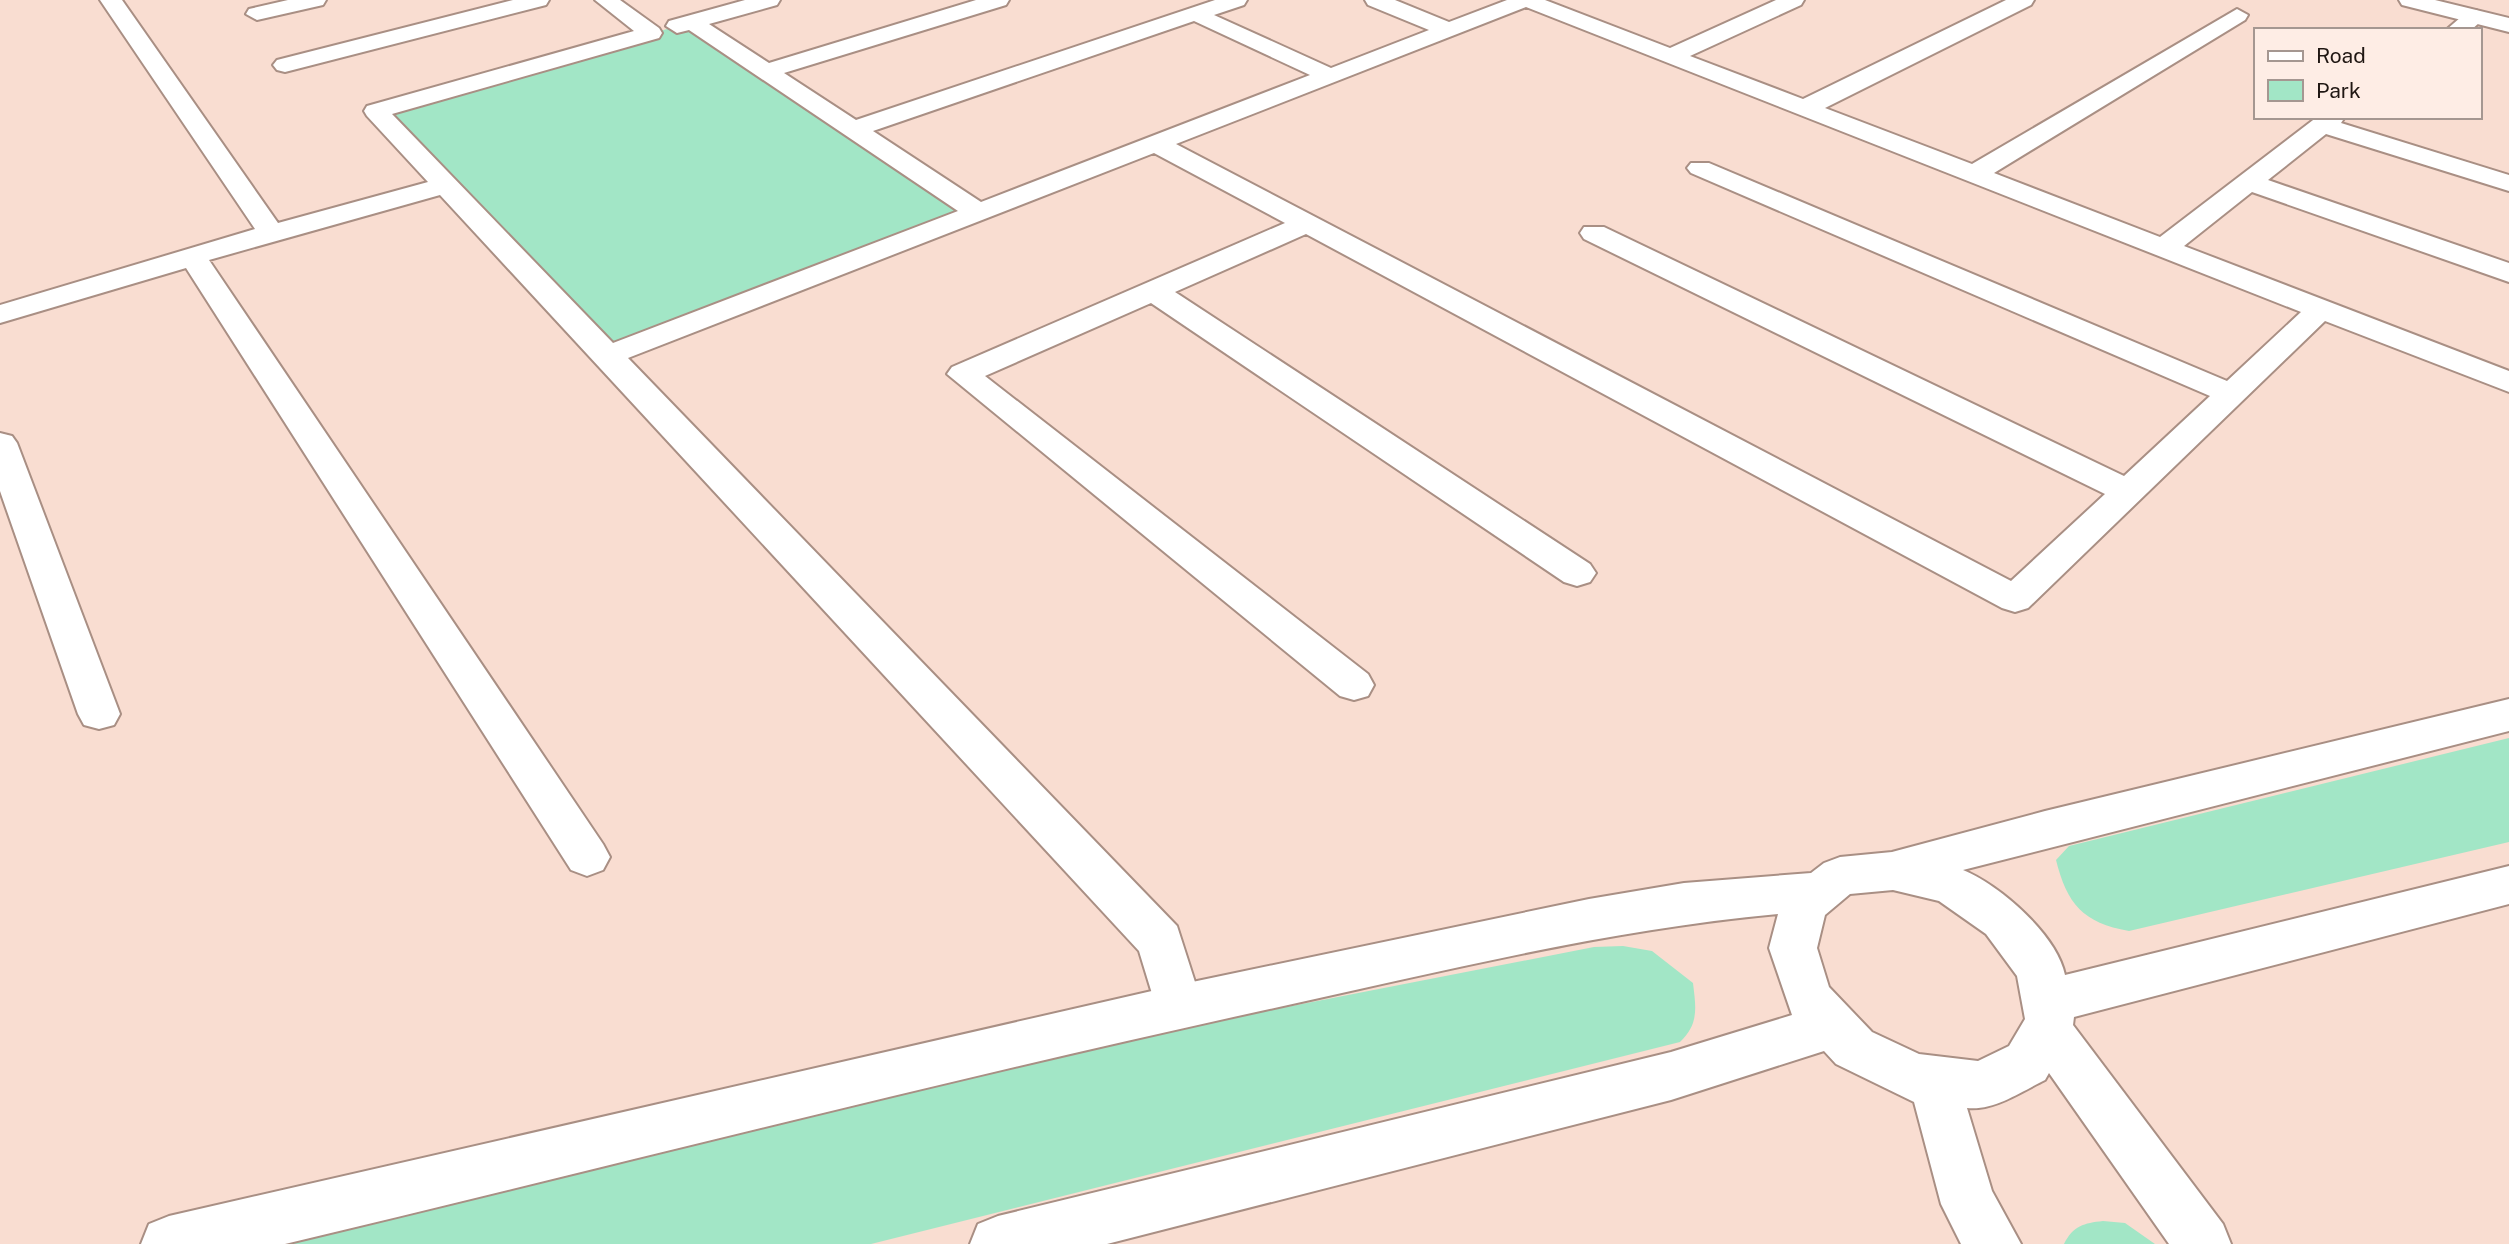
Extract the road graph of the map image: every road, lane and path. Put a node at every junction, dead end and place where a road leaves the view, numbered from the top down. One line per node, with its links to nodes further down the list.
1 (111, 0): 36 (street)
2 (315, 0): 12 (street)
3 (538, 0): 22 (street)
4 (606, 0): 20 (street)
5 (769, 0): 16 (street)
6 (998, 0): 23 (street)
7 (1236, 0): 13 (street)
8 (1376, 0): 19 (street)
9 (1793, 0): 21 (street)
10 (2023, 0): 25 (street)
11 (2410, 0): 15 (street)
12 (257, 14)
13 (1195, 14): 24 (street); 27 (street)
14 (2237, 15): 30 (street)
15 (2476, 16): 17 (street); 18 (street)
16 (692, 22): 20 (street); 23 (street)
17 (2509, 24)
18 (2460, 28)
19 (1449, 30): 21 (street); 24 (street)
20 (652, 33): 33 (street)
21 (1671, 56): 25 (street)
22 (285, 65)
23 (766, 71): 27 (street)
24 (1330, 76): 28 (street)
25 (1805, 108): 30 (street)
26 (2327, 121): 31 (street); 32 (street)
27 (854, 129): 34 (street)
28 (1155, 143): 34 (street); 35 (street)
29 (1700, 168): 46 (street)
30 (1974, 174): 38 (street)
31 (2248, 182): 38 (street); 40 (street)
32 (2509, 183)
33 (446, 185): 36 (street); 44 (street)
34 (978, 212): 44 (street)
35 (1307, 224): 41 (street); 48 (street)
36 (271, 233): 39 (street)
37 (1594, 233): 48 (street)
38 (2163, 248): 42 (street)
39 (193, 257): 43 (street); 53 (street)
40 (2509, 273)
41 (1153, 291): 49 (street); 50 (street)
42 (2321, 309): 45 (street); 46 (street)
43 (0, 314)
44 (609, 355): 57 (street)
45 (2509, 382)
46 (2231, 394): 48 (street)
47 (0, 443): 51 (street)
48 (2129, 492)
49 (1577, 573)
50 (1354, 685)
51 (99, 714)
52 (2509, 715): 54 (street)
53 (586, 857)
54 (1893, 871): 56 (street); 58 (street)
55 (2509, 886): 58 (street)
56 (1822, 891): 57 (street); 59 (street)
57 (1178, 1007): 61 (street)
58 (2046, 1015): 60 (street); 64 (street)
59 (1833, 1025): 60 (street); 62 (street)
60 (1934, 1081): 63 (street)
61 (170, 1244)
62 (998, 1244)
63 (1993, 1244)
64 (2203, 1244)

